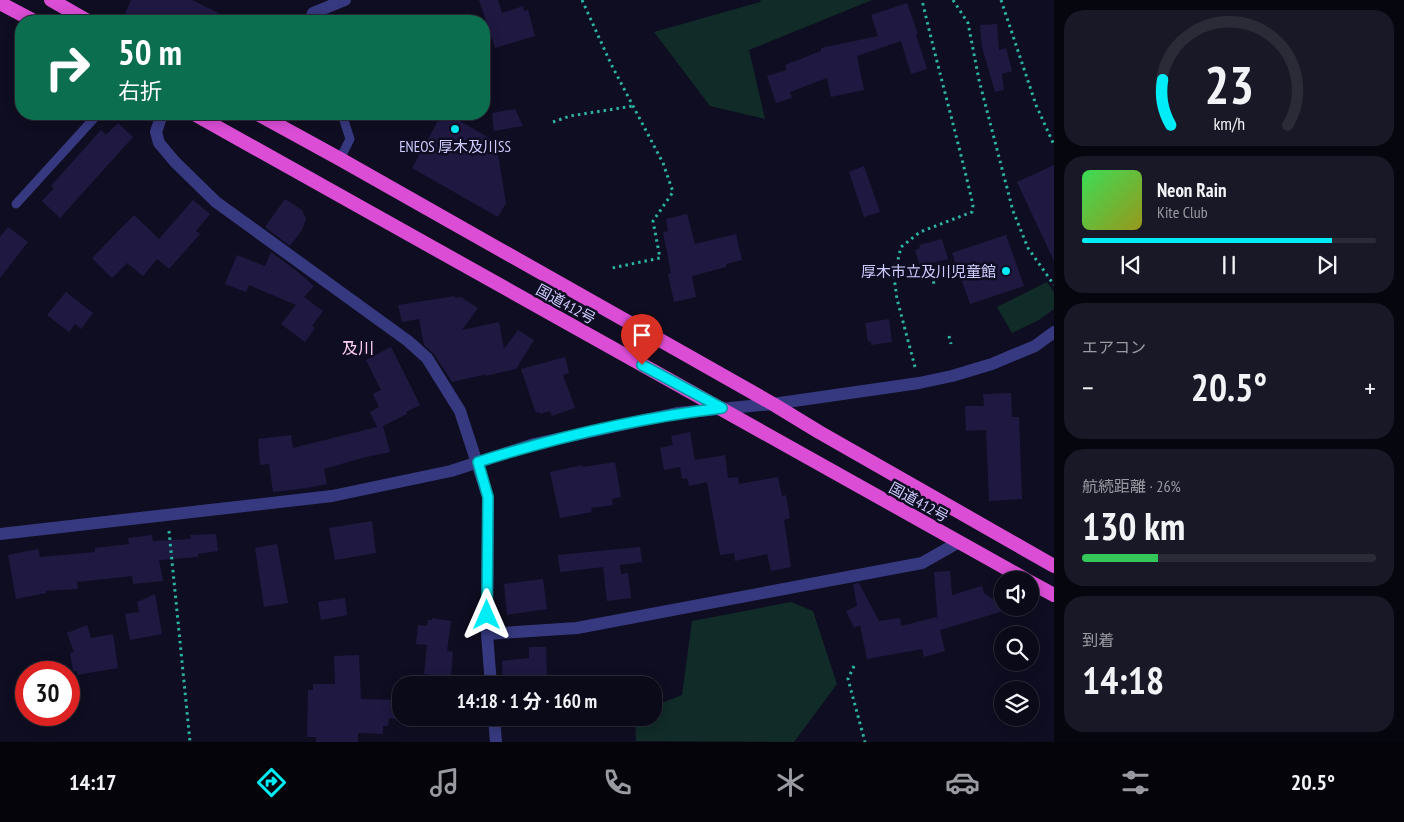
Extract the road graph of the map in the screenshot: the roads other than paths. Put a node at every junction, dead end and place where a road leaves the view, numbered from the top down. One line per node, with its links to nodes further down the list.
1 (51, 0): 5 (highway)
2 (345, 0): 6 (street)
3 (0, 2): 4 (highway)
4 (23, 15)
5 (77, 15)
6 (312, 15)
7 (93, 120): 13 (lane)
8 (160, 120): 17 (street)
9 (205, 120): 16 (highway, 国道412号)
10 (269, 120): 12 (highway, 国道412号)
11 (344, 120): 12 (lane)
12 (340, 159): 15 (highway, 国道412号)
13 (16, 204)
14 (1054, 332): 15 (street)
15 (773, 404): 16 (street); 20 (highway, 国道412号)
16 (722, 408): 17 (street); 19 (highway, 国道412号)
17 (478, 462): 18 (street); 24 (street)
18 (0, 534)
19 (959, 542): 21 (highway, 国道412号); 24 (street)
20 (1054, 566)
21 (1011, 571)
22 (1039, 587): 23 (highway)
23 (1054, 596)
24 (487, 634): 25 (street)
25 (490, 676)
26 (495, 726): 27 (street)
27 (496, 742)

